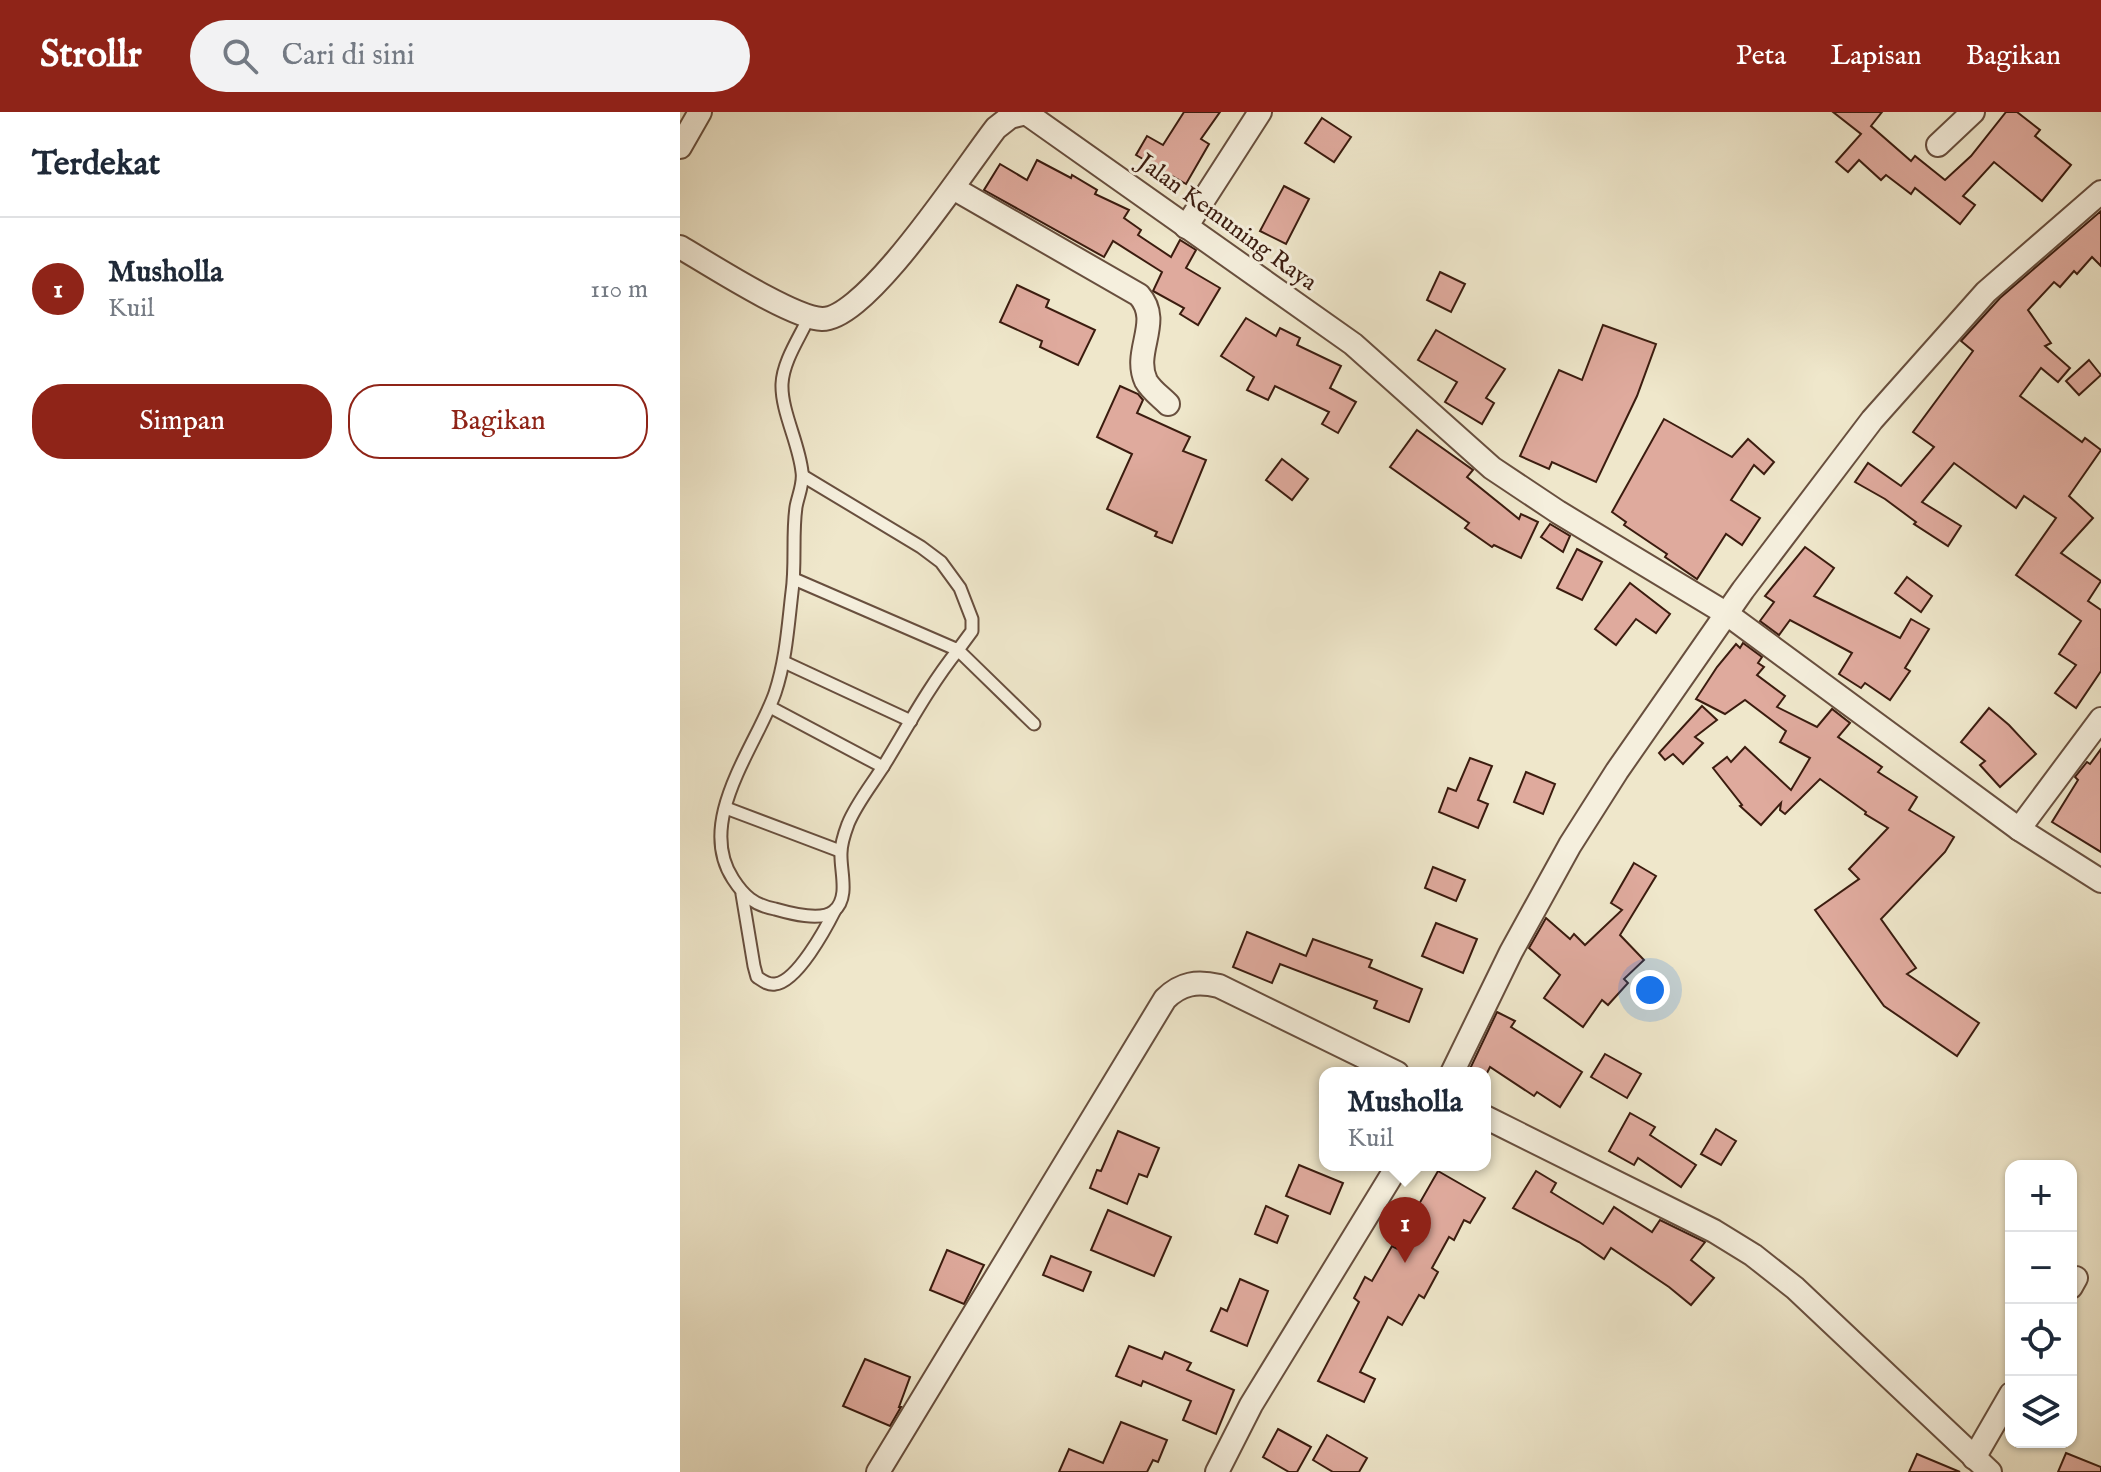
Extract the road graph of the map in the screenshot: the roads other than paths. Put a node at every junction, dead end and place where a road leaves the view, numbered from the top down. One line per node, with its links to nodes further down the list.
1 (700, 112): 6 (street)
2 (1026, 112): 7 (street, Jalan Kemuning Raya); 9 (street, Jalan Kemuning Raya)
3 (1260, 112): 9 (street)
4 (1973, 112): 5 (street)
5 (1938, 145)
6 (680, 147)
7 (953, 188): 11 (street, Jalan Kemuning Raya); 12 (street)
8 (2101, 192): 15 (street)
9 (1186, 227): 15 (street, Jalan Kemuning Raya)
10 (680, 247): 11 (street)
11 (809, 317): 13 (lane)
12 (1168, 404)
13 (803, 476): 14 (lane); 16 (lane)
14 (794, 579): 16 (lane); 17 (lane)
15 (1727, 614): 24 (street, Jalan Kemuning Raya); 30 (street)
16 (958, 650): 20 (lane); 21 (lane)
17 (784, 662): 18 (lane); 20 (lane)
18 (770, 707): 22 (lane); 23 (lane)
19 (2101, 719): 24 (street)
20 (911, 721): 22 (lane)
21 (1034, 724)
22 (883, 767): 25 (lane)
23 (726, 808): 25 (lane); 27 (lane)
24 (2019, 829): 26 (street, Jalan Kemuning Raya)
25 (840, 851): 28 (lane)
26 (2101, 881)
27 (742, 893): 28 (lane); 28 (lane)
28 (835, 910)
29 (1385, 1067): 35 (street)
30 (1455, 1067)
31 (1491, 1120): 34 (street)
32 (1394, 1171): 36 (street)
33 (2005, 1409): 34 (street)
34 (1982, 1465)
35 (878, 1472)
36 (1217, 1472)

